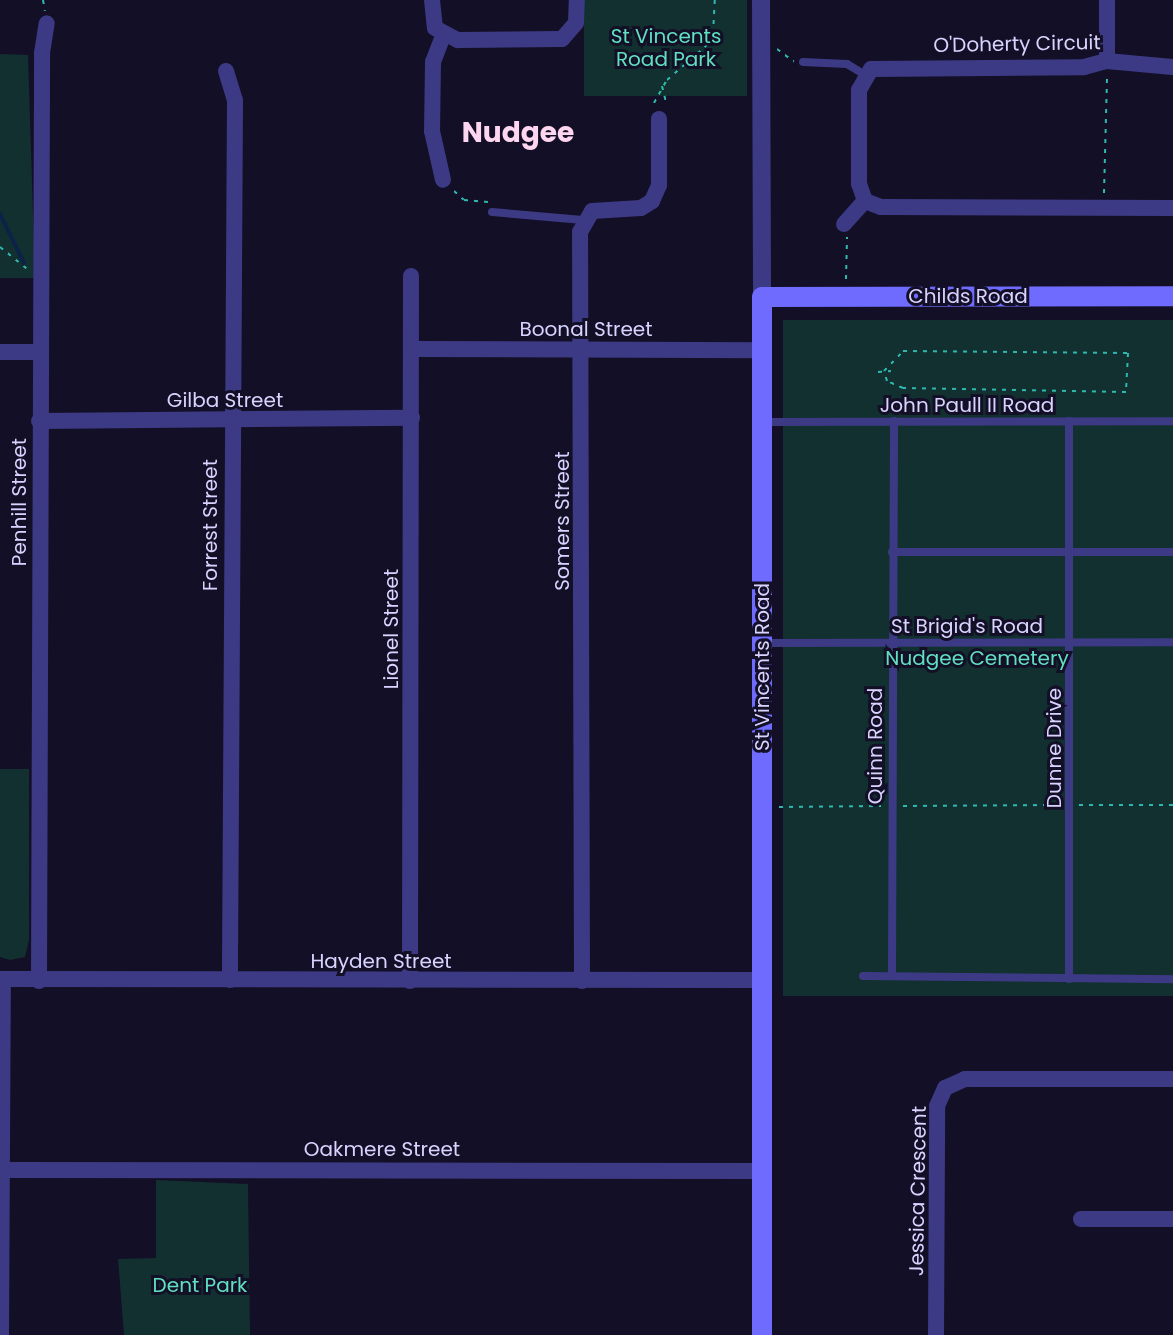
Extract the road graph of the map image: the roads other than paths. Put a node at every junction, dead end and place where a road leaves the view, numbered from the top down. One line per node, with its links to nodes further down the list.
1 (432, 0): 6 (street)
2 (577, 0): 6 (street)
3 (761, 0): 21 (street, St Vincents Road)
4 (1107, 0): 8 (street)
5 (47, 23): 26 (street, Penhill Street)
6 (443, 36): 13 (street)
7 (803, 62): 11 (lane)
8 (1111, 62): 9 (street, O'Doherty Circuit); 11 (street, O'Doherty Circuit)
9 (1173, 67)
10 (226, 71): 28 (street, Forrest Street)
11 (865, 75): 14 (street)
12 (659, 119): 17 (street)
13 (443, 180)
14 (865, 201): 15 (street); 18 (street)
15 (1173, 208)
16 (497, 212): 17 (lane)
17 (583, 220): 23 (street, Somers Street)
18 (844, 224)
19 (411, 276): 22 (street, Lionel Street)
20 (1173, 296): 21 (main road, Childs Road)
21 (762, 297): 24 (main road, St Vincents Road)
22 (411, 349): 23 (street, Boonal Street); 27 (street, Lionel Street)
23 (582, 349): 24 (street, Boonal Street); 50 (street, Somers Street)
24 (762, 350): 33 (main road, St Vincents Road)
25 (0, 352): 26 (street)
26 (41, 352): 29 (street, Penhill Street)
27 (412, 418): 28 (street, Gilba Street); 49 (street, Lionel Street)
28 (231, 420): 29 (street, Gilba Street); 46 (street, Forrest Street)
29 (39, 421): 48 (street, Penhill Street)
30 (894, 421): 31 (lane, John Paull II Road); 33 (lane, John Paull II Road); 34 (lane, Quinn Road)
31 (1069, 421): 32 (lane, John Paull II Road); 35 (lane, Dunne Drive)
32 (1173, 421)
33 (762, 422): 39 (main road, St Vincents Road)
34 (892, 552): 35 (lane); 40 (lane, Quinn Road)
35 (1069, 552): 36 (lane); 37 (lane, Dunne Drive)
36 (1173, 552)
37 (1069, 642): 38 (lane, St Brigid's Road); 40 (lane, St Brigid's Road); 44 (lane, Dunne Drive)
38 (1173, 642)
39 (762, 643): 40 (lane, St Brigid's Road); 47 (main road, St Vincents Road)
40 (891, 643): 41 (lane, Quinn Road)
41 (892, 975): 42 (lane); 44 (lane)
42 (863, 976)
43 (1, 979): 48 (street, Hayden Street); 52 (street)
44 (1069, 979): 45 (lane)
45 (1173, 979)
46 (230, 980): 48 (street, Hayden Street); 49 (street, Hayden Street)
47 (762, 980): 50 (street, Hayden Street); 53 (main road, St Vincents Road)
48 (39, 981)
49 (410, 981): 50 (street, Hayden Street)
50 (582, 981)
51 (1173, 1079): 58 (street, Jessica Crescent)
52 (1, 1170): 53 (street, Oakmere Street); 56 (street)
53 (762, 1171): 57 (main road, St Vincents Road)
54 (1081, 1219): 55 (street)
55 (1173, 1219)
56 (1, 1335)
57 (762, 1335)
58 (936, 1335)

